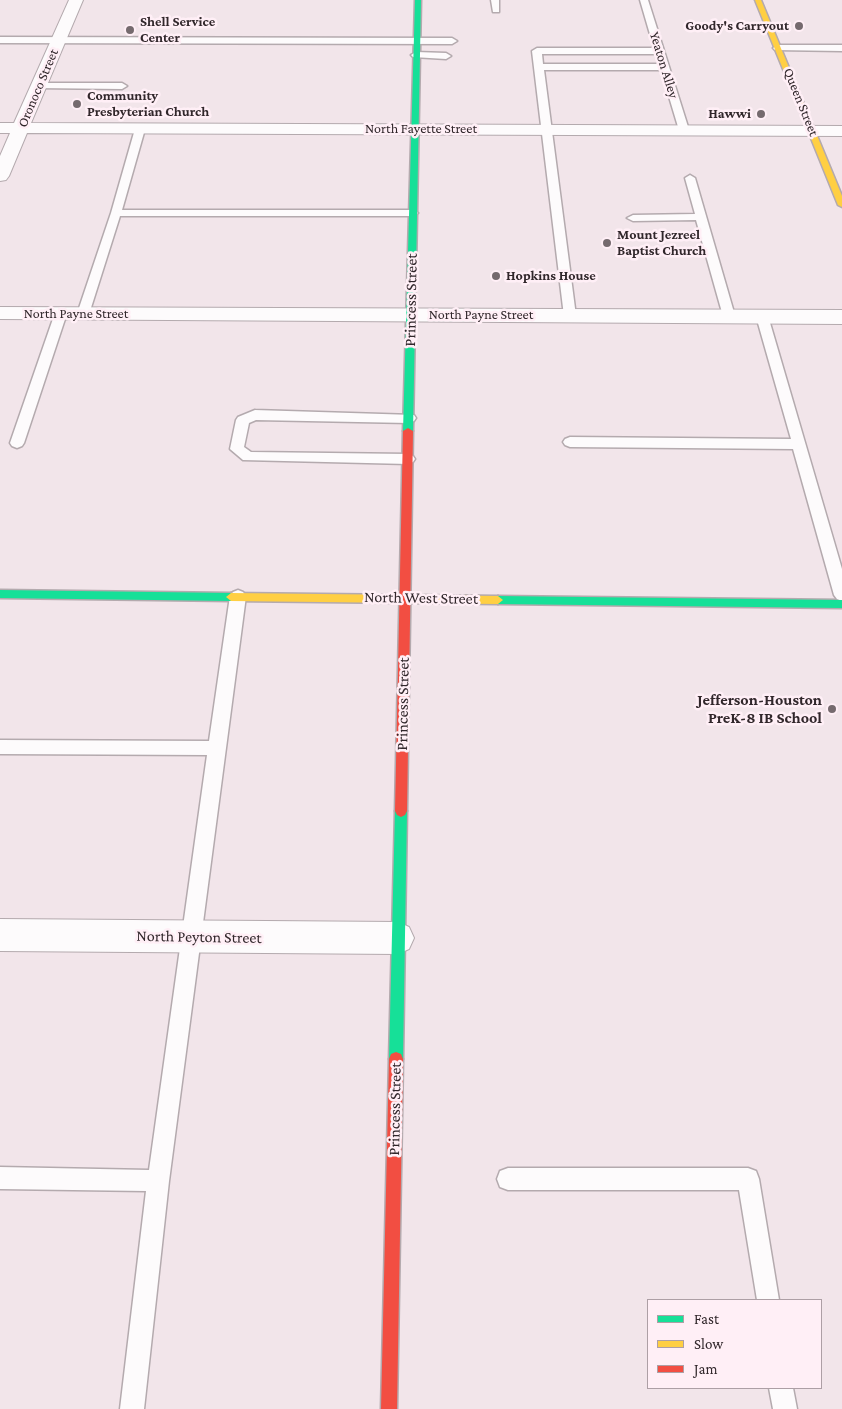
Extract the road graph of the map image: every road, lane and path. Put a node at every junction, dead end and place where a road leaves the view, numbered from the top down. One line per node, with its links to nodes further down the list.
1 (76, 0): 8 (street, Oronoco Street)
2 (418, 0): 9 (street, Princess Street)
3 (495, 0): 6 (lane)
4 (644, 0): 13 (lane, Yeaton Alley)
5 (758, 0): 11 (street, Queen Street)
6 (496, 10)
7 (0, 40): 8 (lane)
8 (59, 40): 9 (lane); 18 (street, Oronoco Street)
9 (417, 40): 10 (lane); 14 (street, Princess Street)
10 (452, 41)
11 (778, 48): 12 (lane); 26 (street, Queen Street)
12 (842, 48)
13 (660, 51): 16 (lane); 17 (lane, Yeaton Alley)
14 (416, 55): 15 (lane); 23 (street, Princess Street)
15 (446, 56)
16 (539, 67): 17 (lane); 24 (lane)
17 (665, 67): 25 (lane, Yeaton Alley)
18 (40, 86): 19 (lane); 21 (street, Oronoco Street)
19 (122, 86)
20 (0, 128): 21 (street, North Fayette Street)
21 (21, 128): 22 (street, North Fayette Street); 28 (street, Oronoco Street)
22 (140, 128): 23 (street, North Fayette Street); 31 (lane)
23 (414, 129): 24 (street, North Fayette Street); 32 (street, Princess Street)
24 (546, 129): 25 (street, North Fayette Street); 39 (lane)
25 (684, 130): 26 (street, North Fayette Street)
26 (812, 131): 27 (street, North Fayette Street); 30 (street, Queen Street)
27 (842, 131)
28 (0, 176)
29 (690, 178): 34 (lane)
30 (842, 205)
31 (116, 213): 32 (lane); 37 (lane)
32 (413, 213): 38 (street, Princess Street)
33 (633, 218): 34 (lane)
34 (701, 218): 40 (lane)
35 (0, 313): 36 (street, North Payne Street)
36 (61, 313): 37 (street, North Payne Street); 45 (lane)
37 (83, 314): 38 (street, North Payne Street)
38 (411, 315): 39 (street, North Payne Street); 43 (street, Princess Street)
39 (570, 316): 40 (street, North Payne Street)
40 (729, 316): 41 (street, North Payne Street)
41 (762, 316): 42 (street, North Payne Street); 46 (lane)
42 (842, 317)
43 (409, 418): 47 (street, Princess Street); 47 (lane)
44 (570, 442): 46 (lane)
45 (17, 443)
46 (799, 444): 49 (lane)
47 (408, 459): 51 (street, Princess Street)
48 (0, 594): 50 (street, North West Street)
49 (842, 595)
50 (238, 596): 51 (street, North West Street); 54 (lane)
51 (405, 598): 52 (street, North West Street); 57 (street, Princess Street)
52 (842, 604)
53 (0, 748): 54 (lane)
54 (216, 748): 56 (lane)
55 (0, 935): 56 (street, North Peyton Street)
56 (190, 937): 57 (street, North Peyton Street); 60 (lane)
57 (398, 938): 64 (street, Princess Street)
58 (0, 1178): 60 (lane)
59 (508, 1179): 61 (lane)
60 (158, 1181): 63 (lane)
61 (768, 1299)
62 (782, 1389): 65 (lane)
63 (132, 1409)
64 (389, 1409)
65 (785, 1409)

